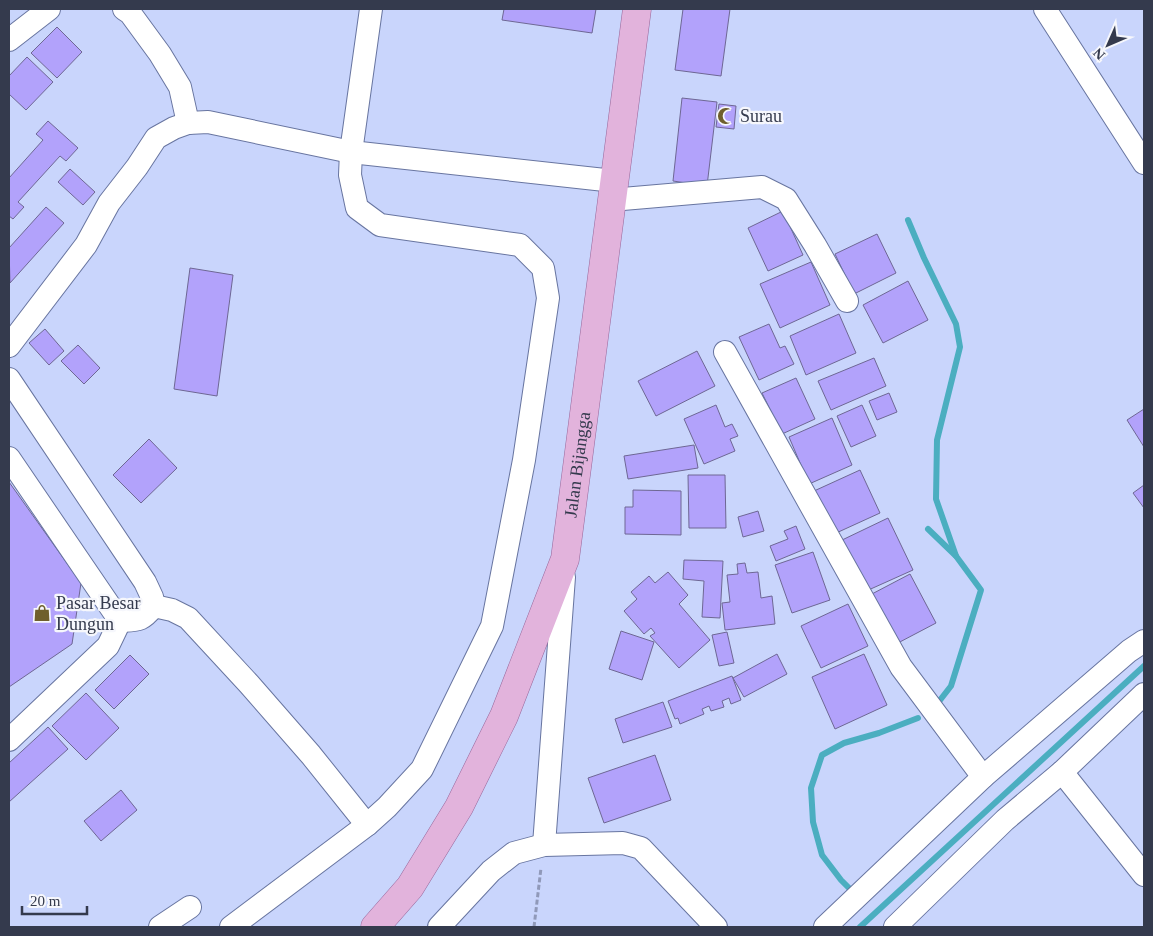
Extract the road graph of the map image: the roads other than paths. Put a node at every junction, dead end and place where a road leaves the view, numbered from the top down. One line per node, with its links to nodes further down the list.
1 (49, 9): 6 (street)
2 (124, 9): 7 (street)
3 (371, 9): 8 (street)
4 (637, 9): 10 (main road, Jalan Bijangga)
5 (1045, 9): 9 (street)
6 (9, 40)
7 (188, 123): 8 (street); 12 (street)
8 (351, 152): 10 (street); 24 (street)
9 (1144, 163)
10 (612, 190): 11 (street); 16 (main road, Jalan Bijangga)
11 (847, 301)
12 (9, 346)
13 (725, 352): 23 (street)
14 (9, 379): 17 (street)
15 (9, 458): 18 (street)
16 (565, 559): 25 (street); 30 (main road, Jalan Bijangga)
17 (154, 606): 18 (street); 24 (street)
18 (120, 620): 21 (street)
19 (1144, 641): 23 (street)
20 (1144, 694): 22 (street)
21 (9, 740)
22 (1062, 772): 26 (street); 34 (street)
23 (983, 777): 33 (street)
24 (366, 824): 29 (street)
25 (544, 845): 31 (street); 32 (street)
26 (1144, 875)
27 (190, 907): 28 (street)
28 (160, 927)
29 (231, 927)
30 (376, 927)
31 (439, 927)
32 (716, 927)
33 (825, 927)
34 (895, 927)

